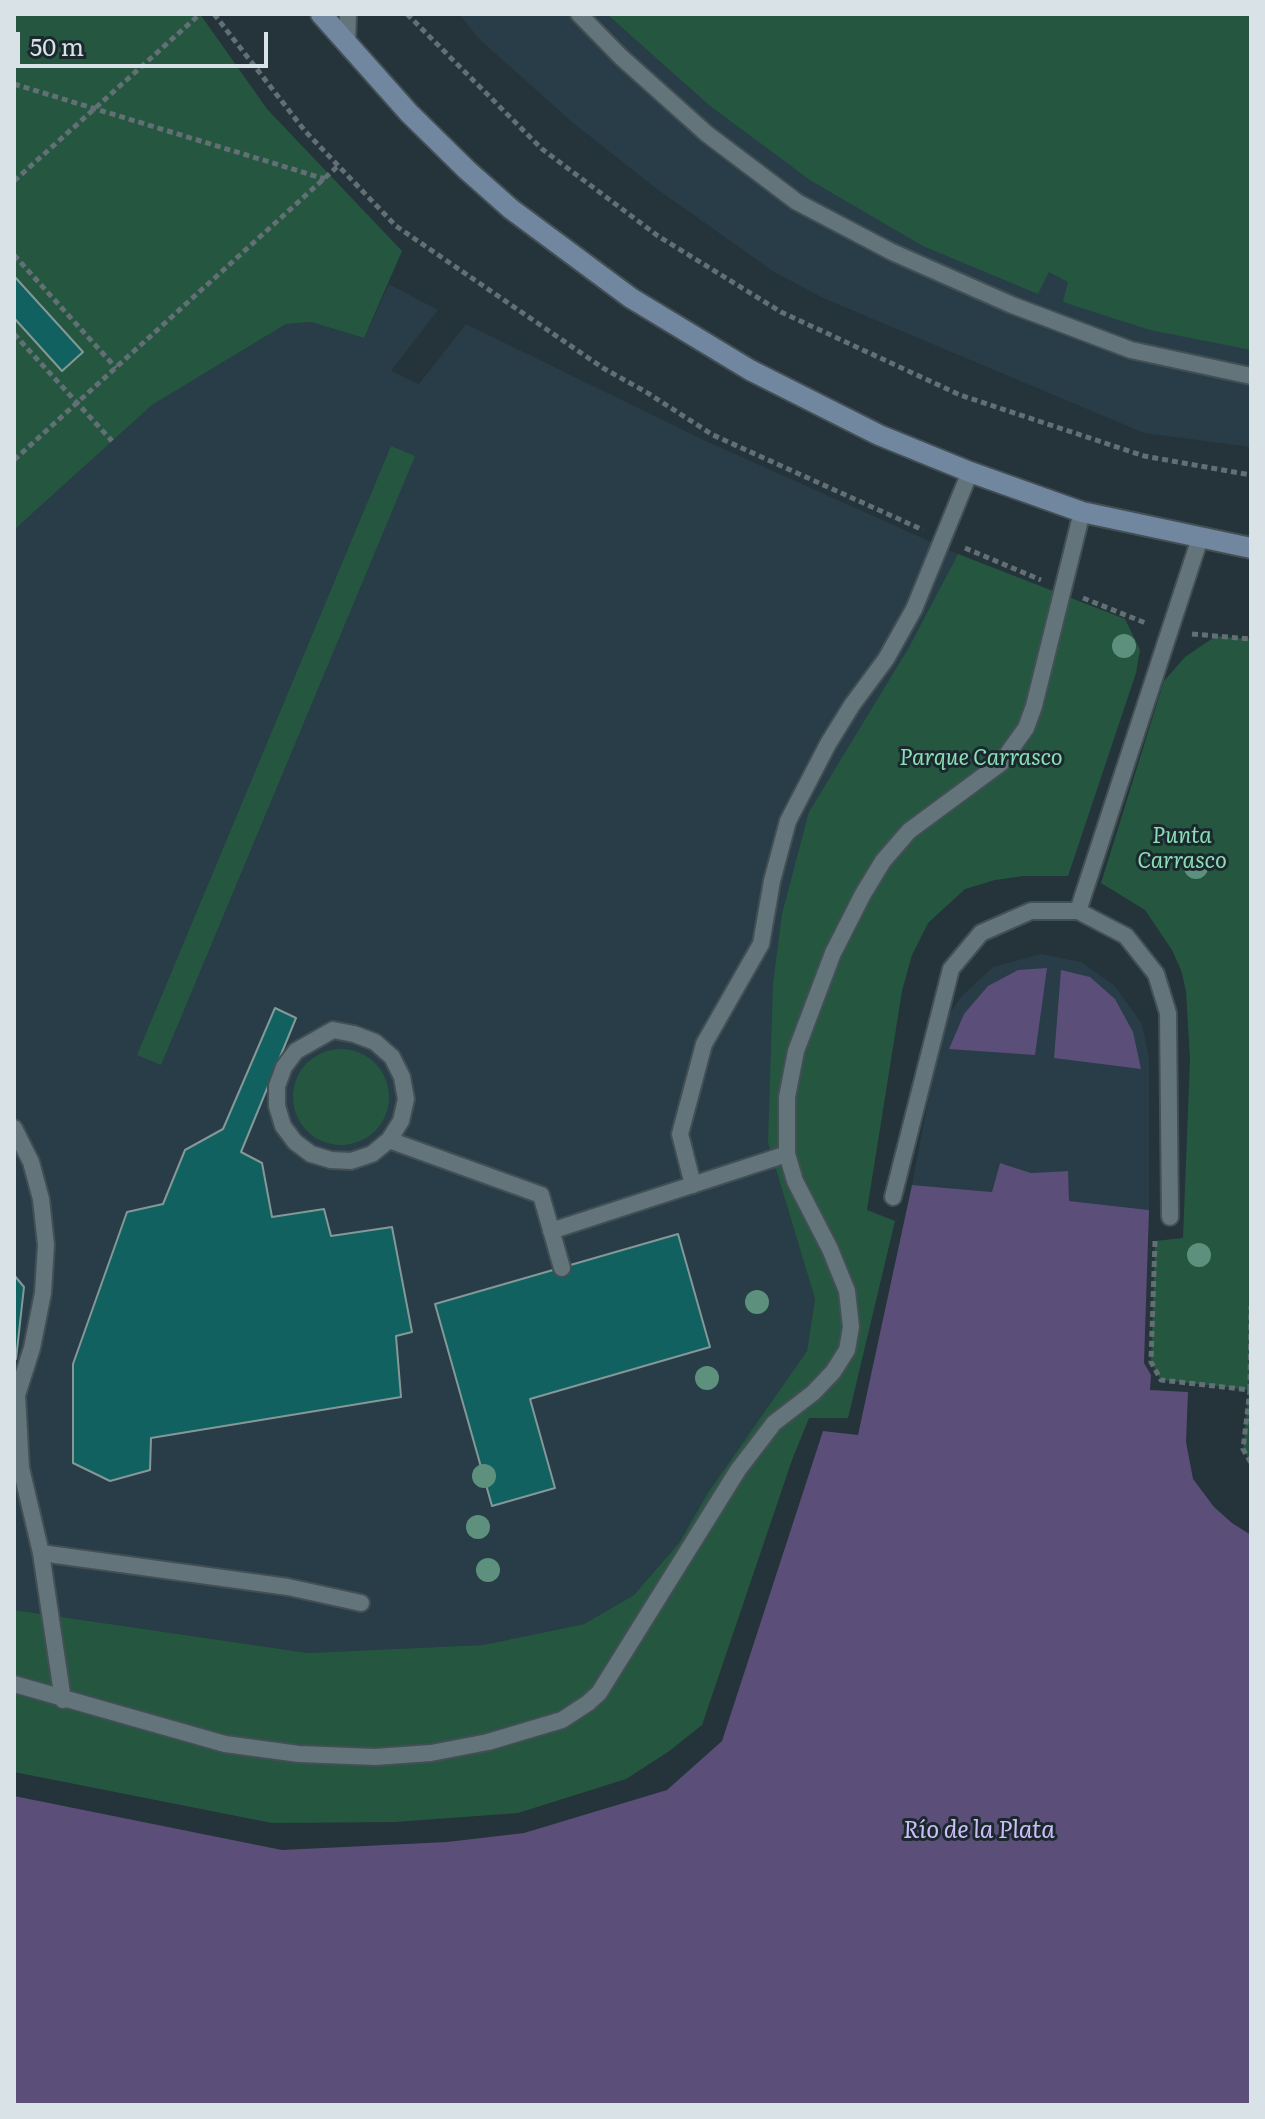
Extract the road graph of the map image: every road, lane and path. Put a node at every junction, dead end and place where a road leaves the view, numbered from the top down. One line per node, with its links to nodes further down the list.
1 (200, 14): 9 (path)
2 (214, 14): 10 (path)
3 (321, 14): 7 (main road)
4 (348, 14): 7 (lane)
5 (407, 14): 22 (path)
6 (579, 14): 17 (lane)
7 (347, 45): 21 (main road)
8 (14, 84): 9 (path)
9 (95, 108): 11 (path); 12 (path)
10 (338, 166): 11 (path); 16 (path)
11 (325, 179): 15 (path)
12 (14, 181)
13 (14, 255): 15 (path)
14 (14, 334): 18 (path)
15 (116, 368): 18 (path)
16 (603, 368)
17 (1251, 376)
18 (77, 403): 19 (path); 20 (path)
19 (112, 441)
20 (14, 460)
21 (970, 472): 23 (main road); 30 (lane)
22 (1251, 475)
23 (1082, 512): 24 (main road); 29 (lane)
24 (1200, 538): 25 (main road); 26 (lane)
25 (1251, 548)
26 (1078, 911): 31 (lane); 32 (lane)
27 (14, 1128): 38 (lane)
28 (389, 1140): 28 (lane); 33 (lane)
29 (787, 1154): 30 (lane); 43 (lane)
30 (693, 1185): 33 (lane)
31 (893, 1197)
32 (1170, 1217)
33 (551, 1231): 35 (lane)
34 (1155, 1241): 37 (path)
35 (562, 1268)
36 (1251, 1306): 37 (path)
37 (1250, 1390): 39 (path)
38 (15, 1396): 40 (lane)
39 (1251, 1463)
40 (41, 1553): 41 (lane); 43 (lane)
41 (361, 1603)
42 (14, 1684): 43 (lane)
43 (63, 1700)

